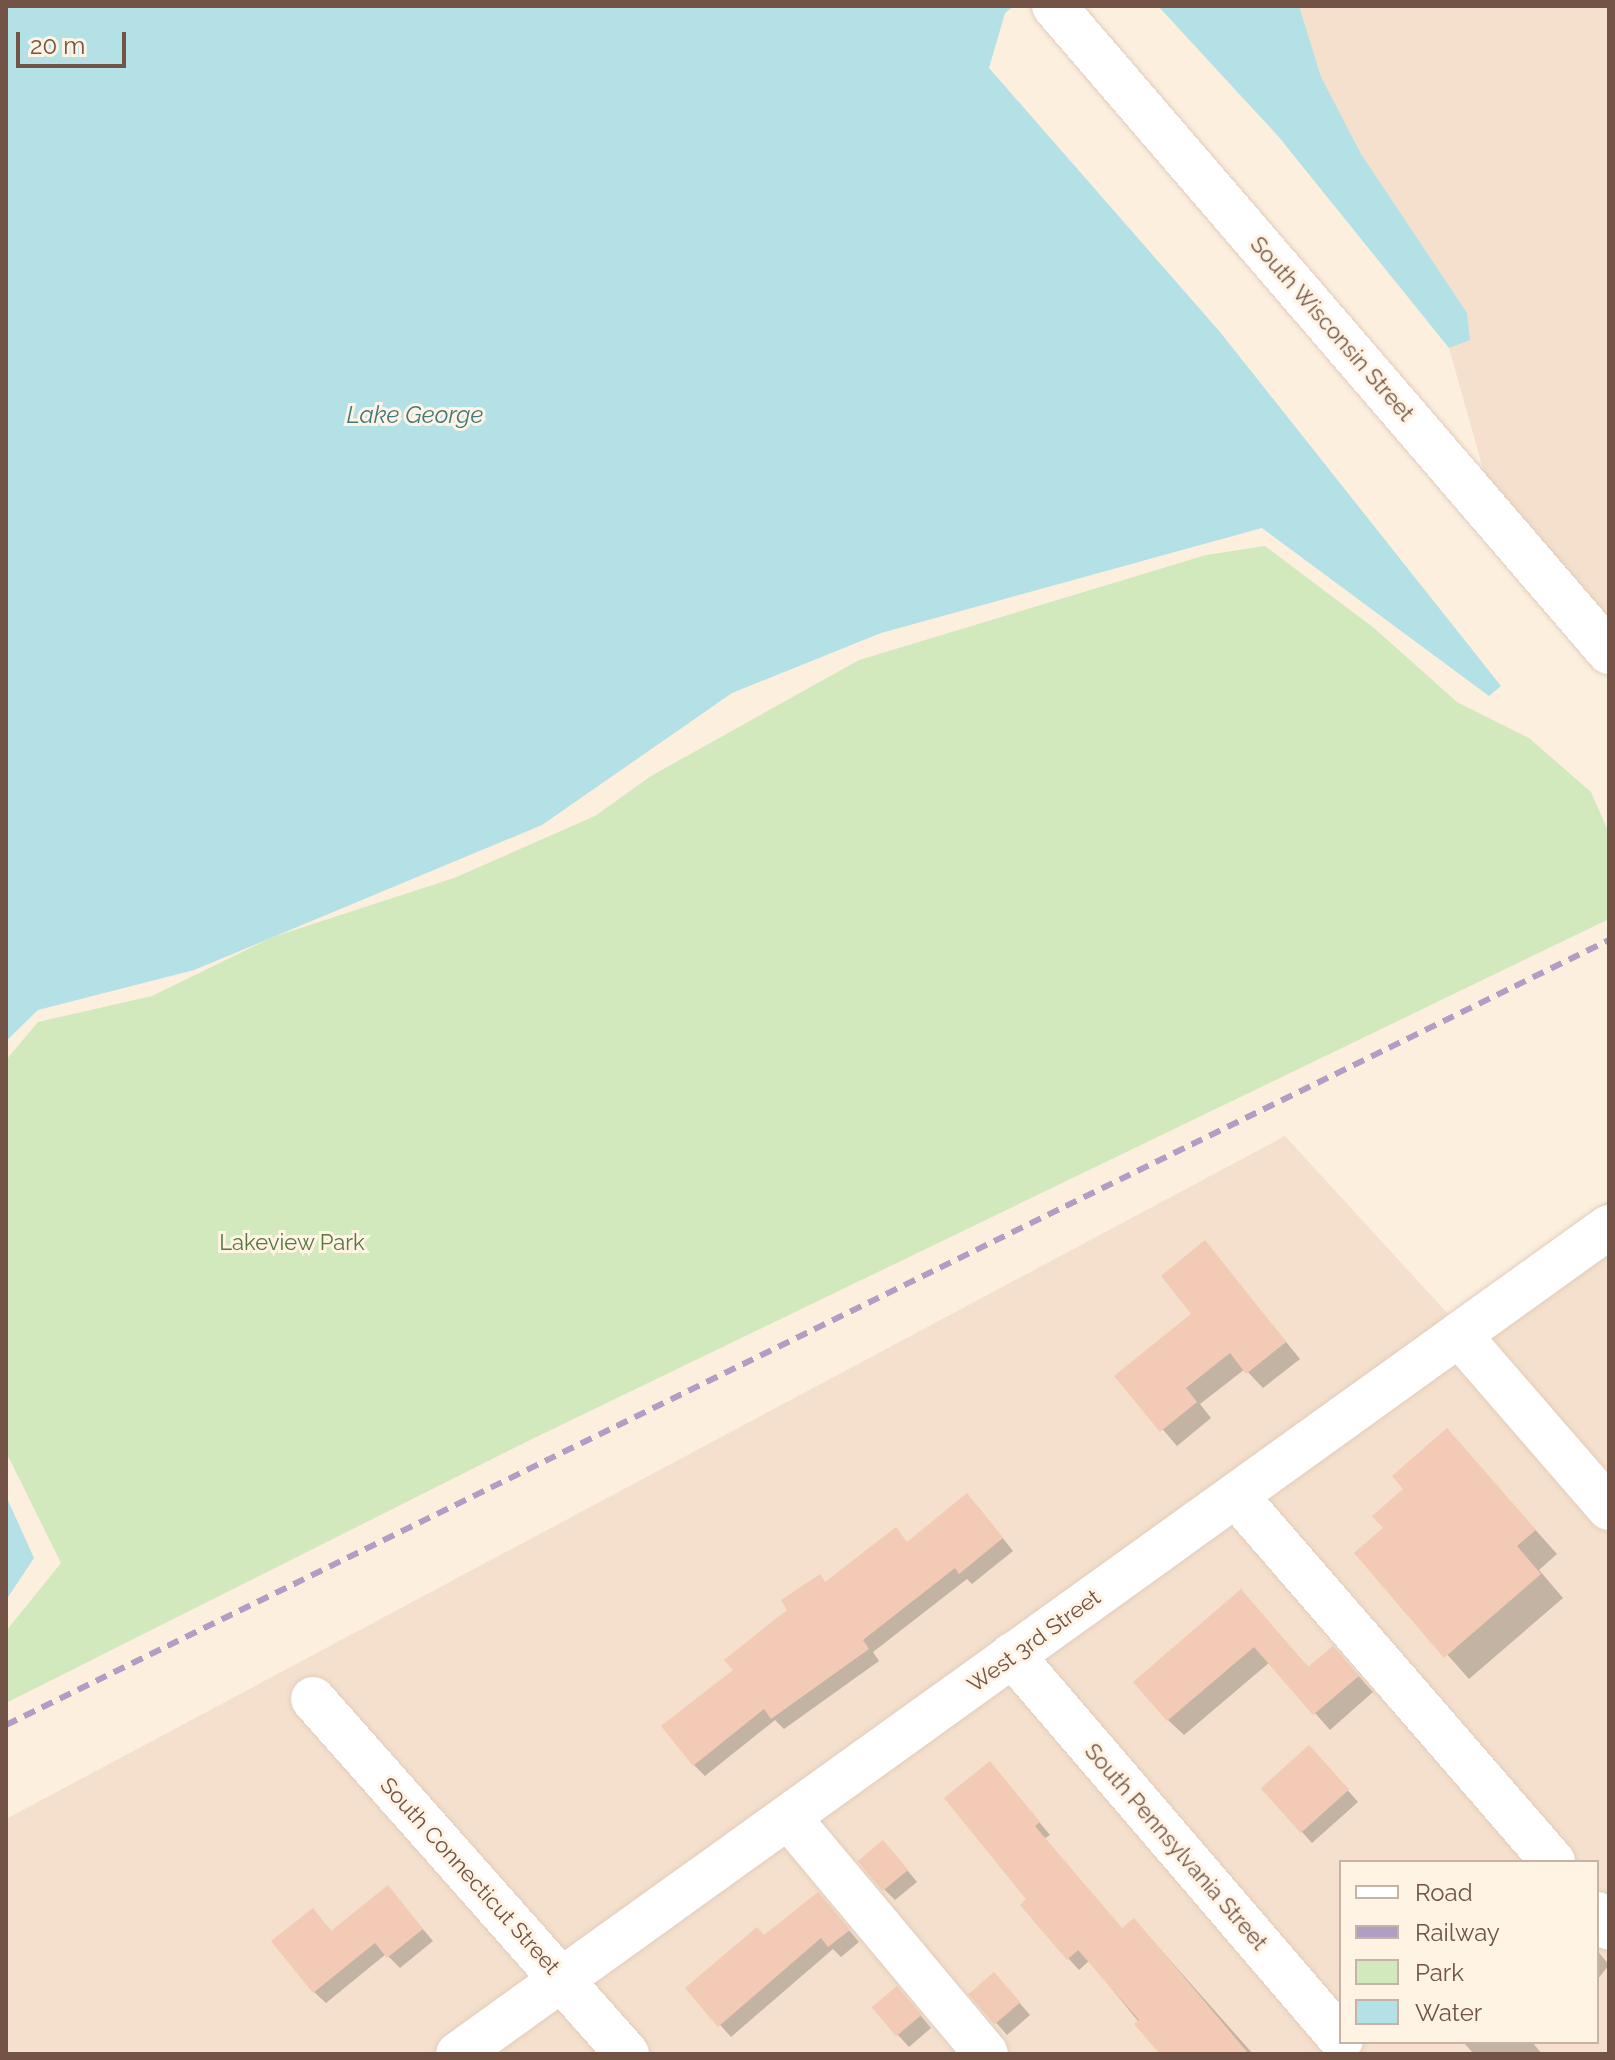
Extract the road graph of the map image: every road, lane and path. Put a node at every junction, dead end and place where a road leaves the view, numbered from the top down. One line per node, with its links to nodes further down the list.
1 (1063, 16): 2 (street, South Wisconsin Street)
2 (1609, 652)
3 (1609, 1227): 4 (street, West 3rd Street)
4 (1459, 1335): 5 (street, West 3rd Street); 6 (street)
5 (1237, 1497): 7 (street, West 3rd Street); 10 (street)
6 (1609, 1508)
7 (1012, 1655): 9 (street, West 3rd Street); 12 (street, South Pennsylvania Street)
8 (313, 1699): 11 (street, South Connecticut Street)
9 (789, 1818): 11 (street, West 3rd Street); 15 (street)
10 (1551, 1860)
11 (562, 1979): 13 (street, West 3rd Street); 14 (street, South Connecticut Street)
12 (1339, 2036)
13 (458, 2054)
14 (627, 2054)
15 (986, 2054)

